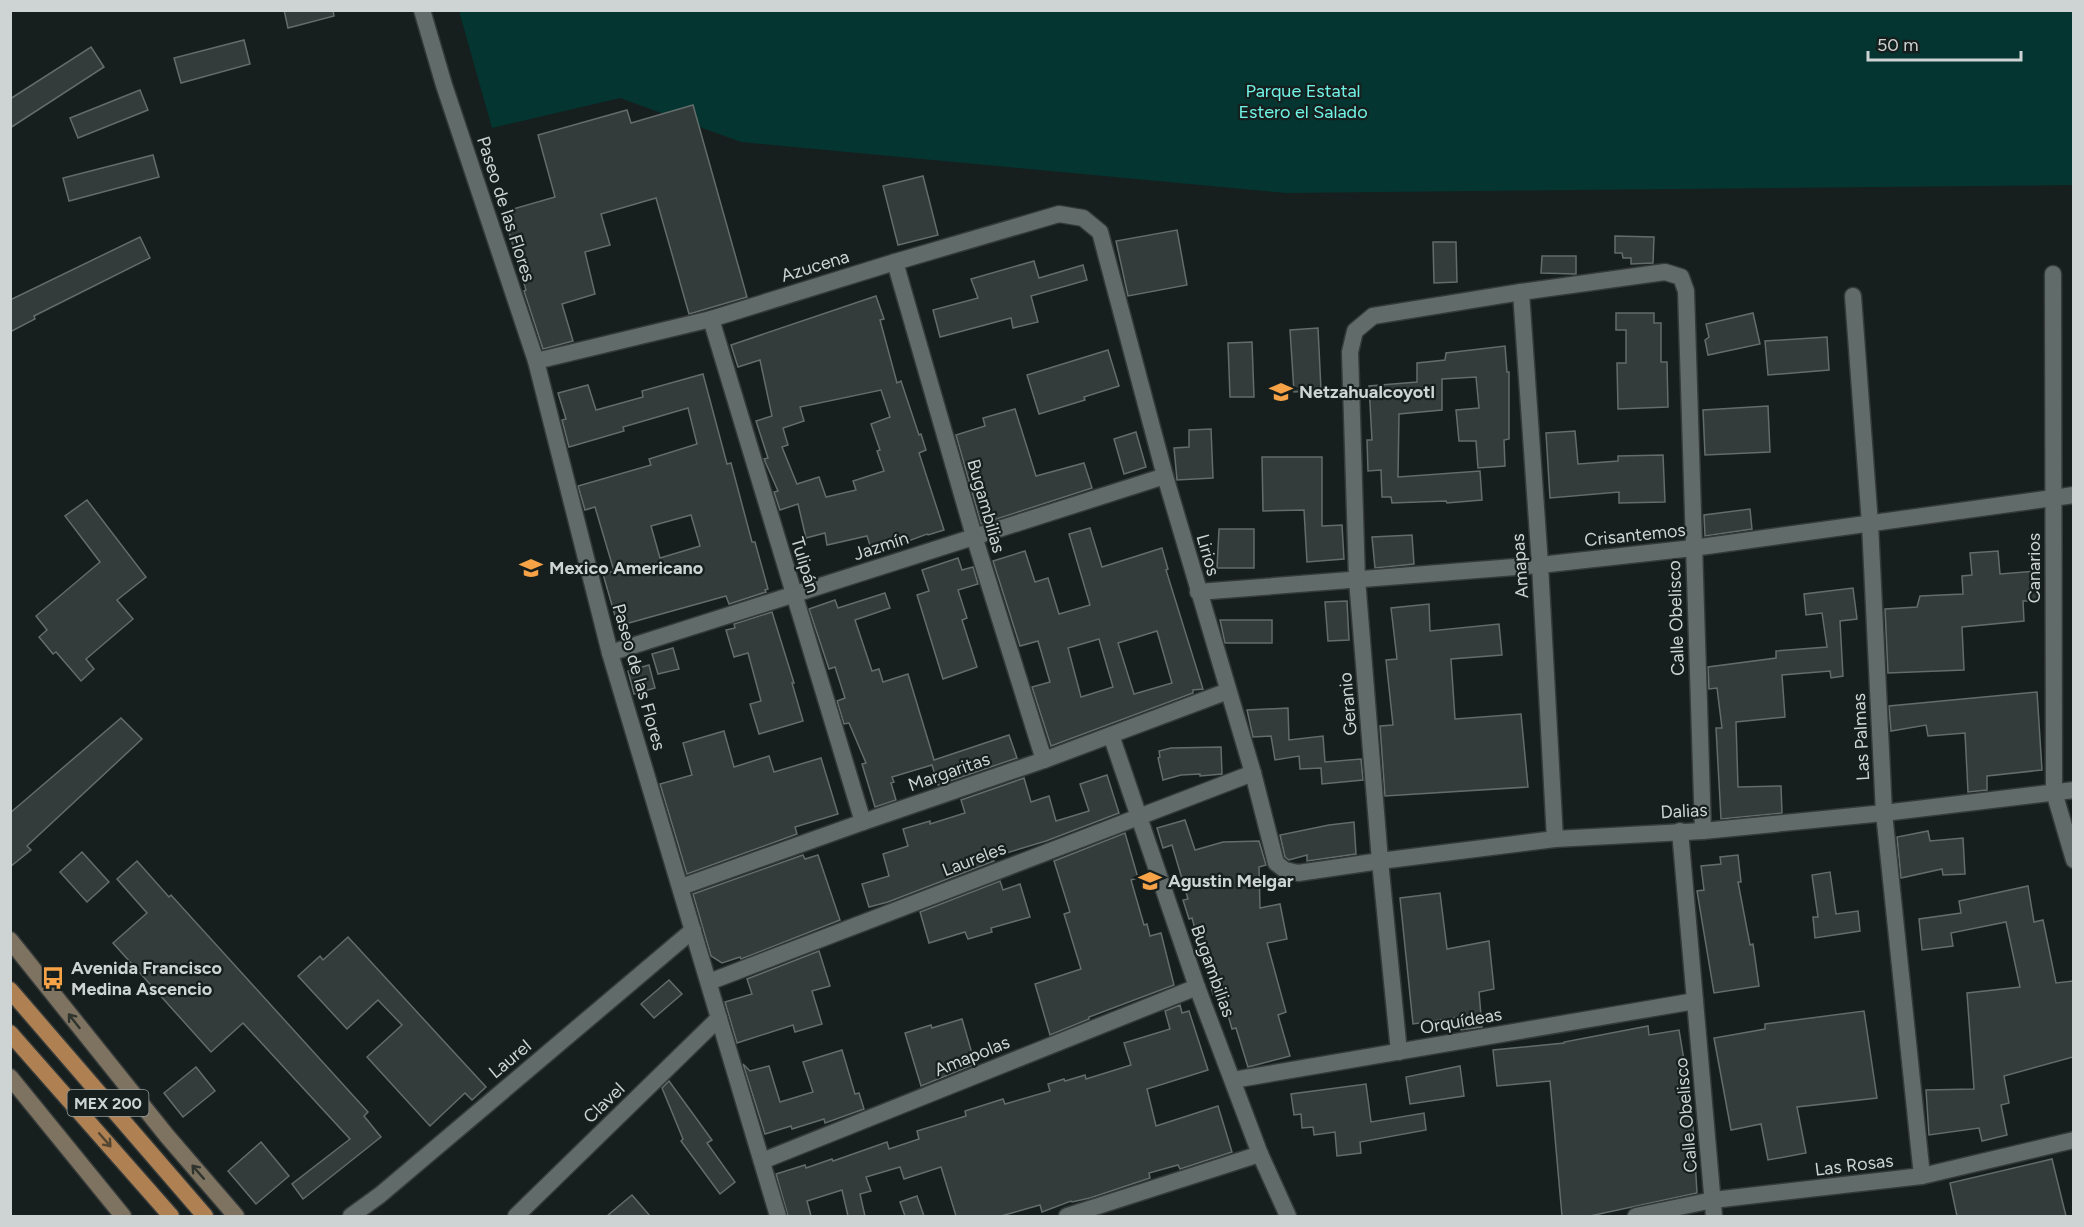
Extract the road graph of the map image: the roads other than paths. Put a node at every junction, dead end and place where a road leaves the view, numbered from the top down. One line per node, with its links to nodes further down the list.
1 (422, 10): 8 (street, Paseo de las Flores)
2 (1100, 232): 3 (street, Azucena); 9 (street, Lirios)
3 (895, 262): 7 (street, Azucena); 13 (street, Bugambilias)
4 (2053, 274): 11 (street, Canarios)
5 (1521, 292): 14 (street, Calle Obelisco); 15 (street, Amapas); 16 (street, Geranio)
6 (1853, 296): 12 (street, Las Palmas)
7 (711, 319): 8 (street, Azucena); 18 (street, Tulipán)
8 (536, 361): 19 (street, Paseo de las Flores)
9 (1164, 476): 13 (street, Jazmín); 17 (street, Lirios)
10 (2073, 495): 11 (street, Crisantemos)
11 (2053, 497): 12 (street, Crisantemos); 25 (street, Canarios)
12 (1870, 524): 14 (street, Crisantemos); 26 (street, Las Palmas)
13 (974, 537): 18 (street, Jazmín); 22 (street, Bugambilias)
14 (1693, 548): 15 (street, Crisantemos); 30 (street, Calle Obelisco)
15 (1540, 565): 16 (street, Crisantemos); 31 (street, Amapas)
16 (1356, 579): 17 (street, Crisantemos); 33 (street, Geranio)
17 (1198, 592): 20 (street, Lirios)
18 (794, 594): 19 (street, Jazmín); 28 (street, Tulipán)
19 (610, 653): 35 (street, Paseo de las Flores)
20 (1228, 691): 21 (street, Margaritas); 23 (street, Lirios)
21 (1111, 735): 22 (street, Margaritas); 27 (street, Bugambilias)
22 (1044, 760): 28 (street, Margaritas)
23 (1252, 773): 27 (street, Laureles); 34 (street, Lirios)
24 (2073, 790): 25 (street, Dalias)
25 (2054, 792): 26 (street, Dalias); 32 (street, Canarios)
26 (1884, 813): 30 (street, Dalias); 50 (street, Las Palmas)
27 (1139, 817): 38 (street, Laureles); 39 (street, Bugambilias)
28 (863, 822): 35 (street, Margaritas)
29 (1680, 831): 30 (street, Dalias); 31 (street, Dalias); 41 (street, Calle Obelisco)
30 (1702, 831)
31 (1555, 839): 33 (street, Dalias)
32 (2073, 860)
33 (1380, 861): 34 (street, Dalias); 44 (street, Geranio)
34 (1298, 873)
35 (681, 887): 36 (street, Paseo de las Flores)
36 (693, 930): 38 (street, Paseo de las Flores); 56 (street, Laurel)
37 (10, 940): 55 (main road, one-way to 37)
38 (709, 982): 42 (street, Paseo de las Flores)
39 (1197, 987): 46 (street, Bugambilias); 49 (street, Amapolas)
40 (10, 990): 54 (highway, MEX 200)
41 (1695, 1001): 44 (street, Orquídeas); 51 (street, Calle Obelisco)
42 (719, 1018): 49 (street, Paseo de las Flores); 57 (street, Clavel)
43 (10, 1033): 53 (highway, MEX 200, one-way to 53)
44 (1400, 1052): 46 (street, Orquídeas)
45 (10, 1077): 52 (main road)
46 (1233, 1080): 48 (street, Bugambilias)
47 (2073, 1140): 50 (street, Las Rosas)
48 (1260, 1154): 59 (street); 60 (street, Bugambilias)
49 (762, 1161): 58 (street, Paseo de las Flores)
50 (1923, 1176): 51 (street, Las Rosas)
51 (1714, 1208): 61 (street, Las Rosas)
52 (123, 1216)
53 (171, 1216)
54 (205, 1216)
55 (236, 1216)
56 (351, 1216)
57 (516, 1216)
58 (778, 1216)
59 (1067, 1216)
60 (1288, 1216)
61 (1636, 1216)

